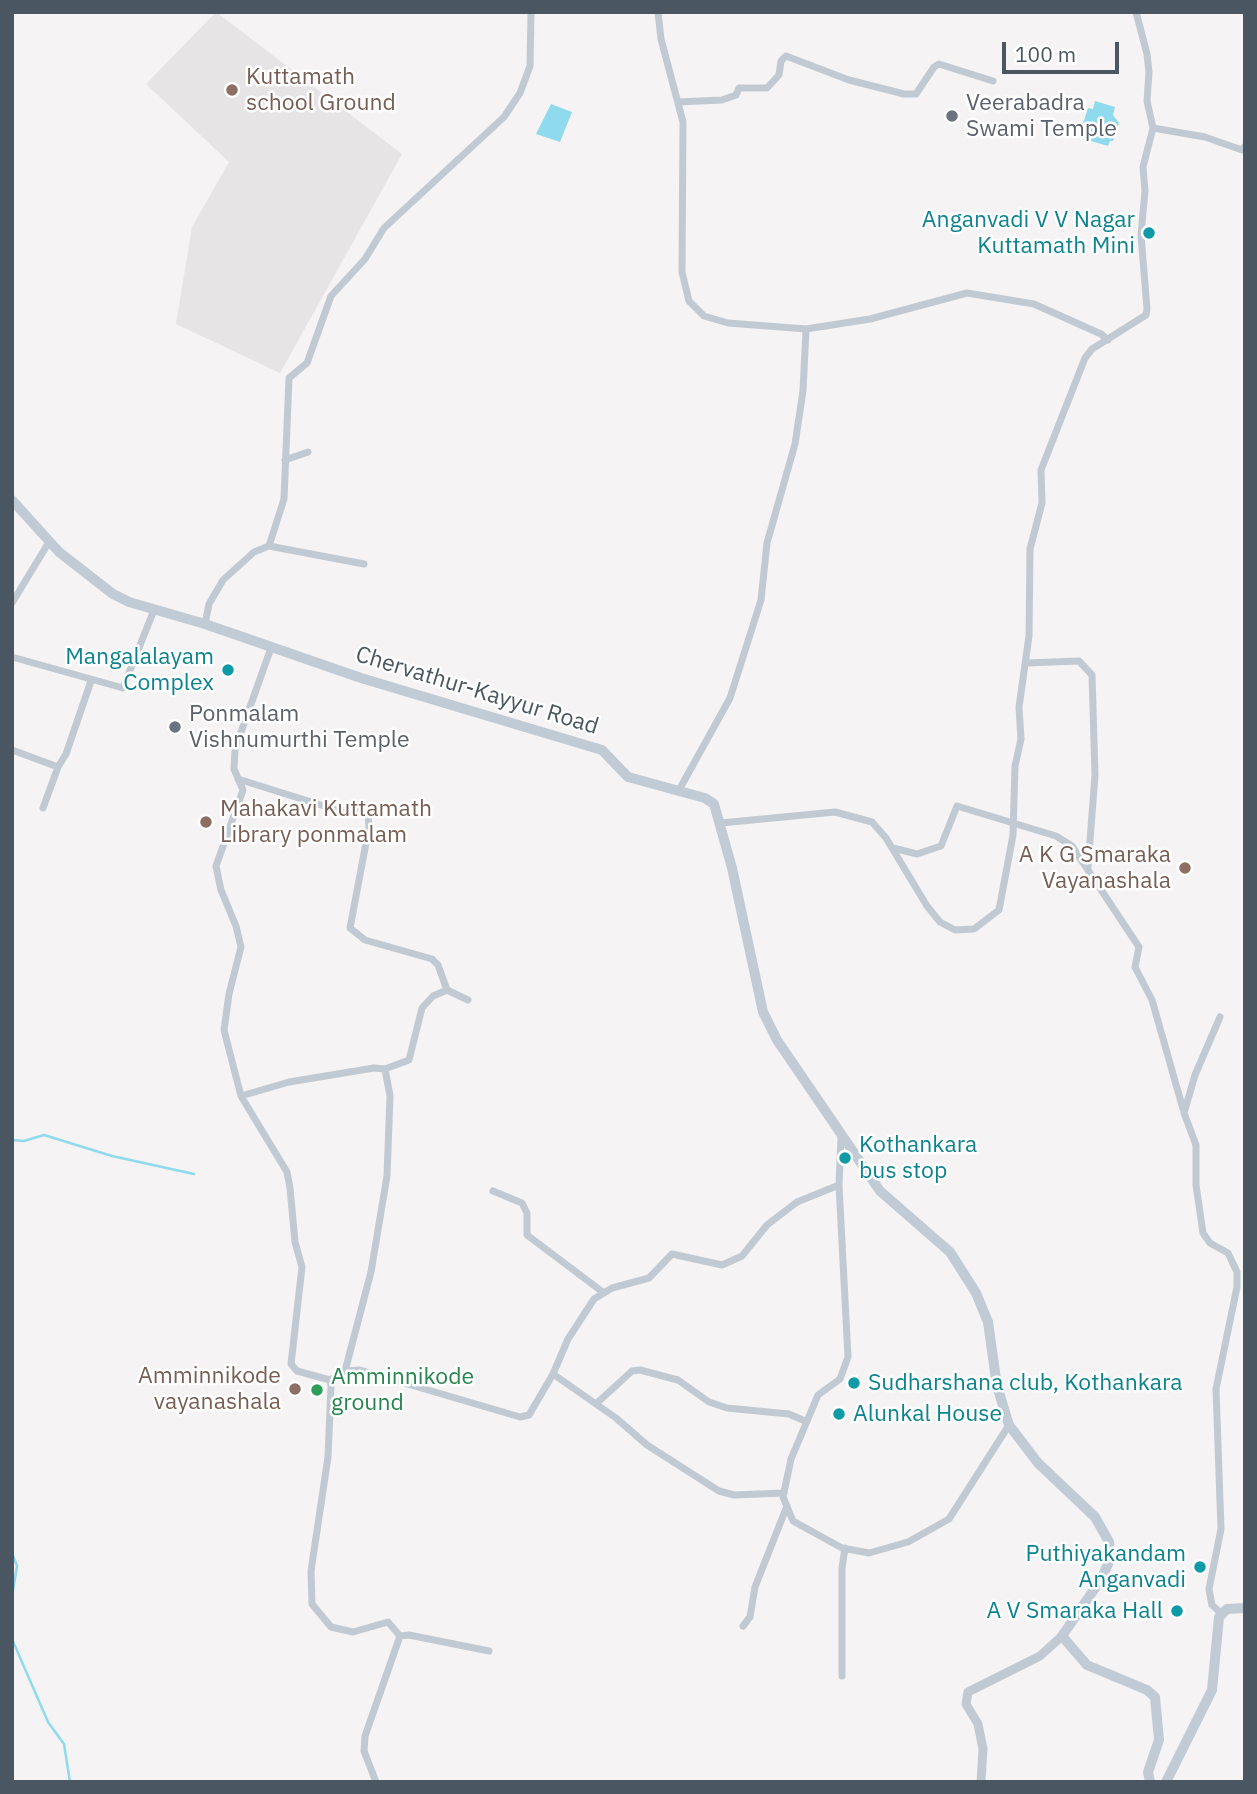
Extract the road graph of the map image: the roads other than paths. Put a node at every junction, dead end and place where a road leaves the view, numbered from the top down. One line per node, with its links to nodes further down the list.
1 (531, 12): 11 (street)
2 (658, 12): 5 (street)
3 (1136, 12): 6 (street)
4 (993, 80): 5 (street)
5 (678, 102): 8 (street)
6 (1153, 128): 7 (street); 9 (street)
7 (1245, 146)
8 (806, 328): 9 (street); 26 (street)
9 (1108, 340): 21 (street)
10 (308, 452): 11 (street)
11 (285, 460): 14 (street)
12 (12, 500): 13 (main road, Chervathur-Kayyur Road)
13 (49, 542): 16 (street); 17 (main road, Chervathur-Kayyur Road)
14 (269, 546): 15 (street); 18 (street)
15 (363, 564)
16 (12, 603)
17 (154, 610): 18 (main road, Chervathur-Kayyur Road); 22 (street)
18 (205, 624): 19 (main road, Chervathur-Kayyur Road)
19 (271, 648): 25 (street); 26 (main road, Chervathur-Kayyur Road)
20 (12, 657): 22 (street)
21 (1026, 663): 29 (street); 31 (street)
22 (91, 681): 24 (street)
23 (12, 750): 24 (street)
24 (58, 767): 27 (street)
25 (238, 779): 32 (street); 36 (street)
26 (678, 792): 28 (main road, Chervathur-Kayyur Road)
27 (43, 808)
28 (721, 823): 30 (street); 38 (main road, Chervathur-Kayyur Road)
29 (1014, 824): 30 (street); 30 (street); 31 (street)
30 (893, 848)
31 (1088, 868): 37 (street)
32 (447, 990): 33 (street); 35 (street)
33 (468, 1000)
34 (1220, 1017): 37 (street)
35 (385, 1069): 36 (street); 42 (street)
36 (241, 1096): 44 (street)
37 (1184, 1113): 52 (street)
38 (841, 1137): 39 (street); 47 (main road, Chervathur-Kayyur Road)
39 (839, 1185): 41 (street); 46 (street)
40 (493, 1191): 41 (street)
41 (604, 1293): 43 (street)
42 (345, 1371): 43 (street); 44 (street)
43 (554, 1374): 45 (street)
44 (330, 1380): 54 (street)
45 (597, 1403): 46 (street); 48 (street)
46 (805, 1421): 48 (street)
47 (1009, 1425): 50 (street); 55 (main road, Chervathur-Kayyur Road)
48 (784, 1493): 49 (street)
49 (787, 1507): 50 (street); 53 (street)
50 (845, 1548): 57 (street)
51 (1245, 1608): 52 (main road)
52 (1221, 1613): 61 (main road)
53 (743, 1626)
54 (400, 1636): 56 (street); 58 (street)
55 (1062, 1636): 59 (street, Chervathur-Kayyur Road); 60 (main road)
56 (489, 1651)
57 (842, 1676)
58 (376, 1782)
59 (981, 1782)
60 (1150, 1782)
61 (1166, 1782)

